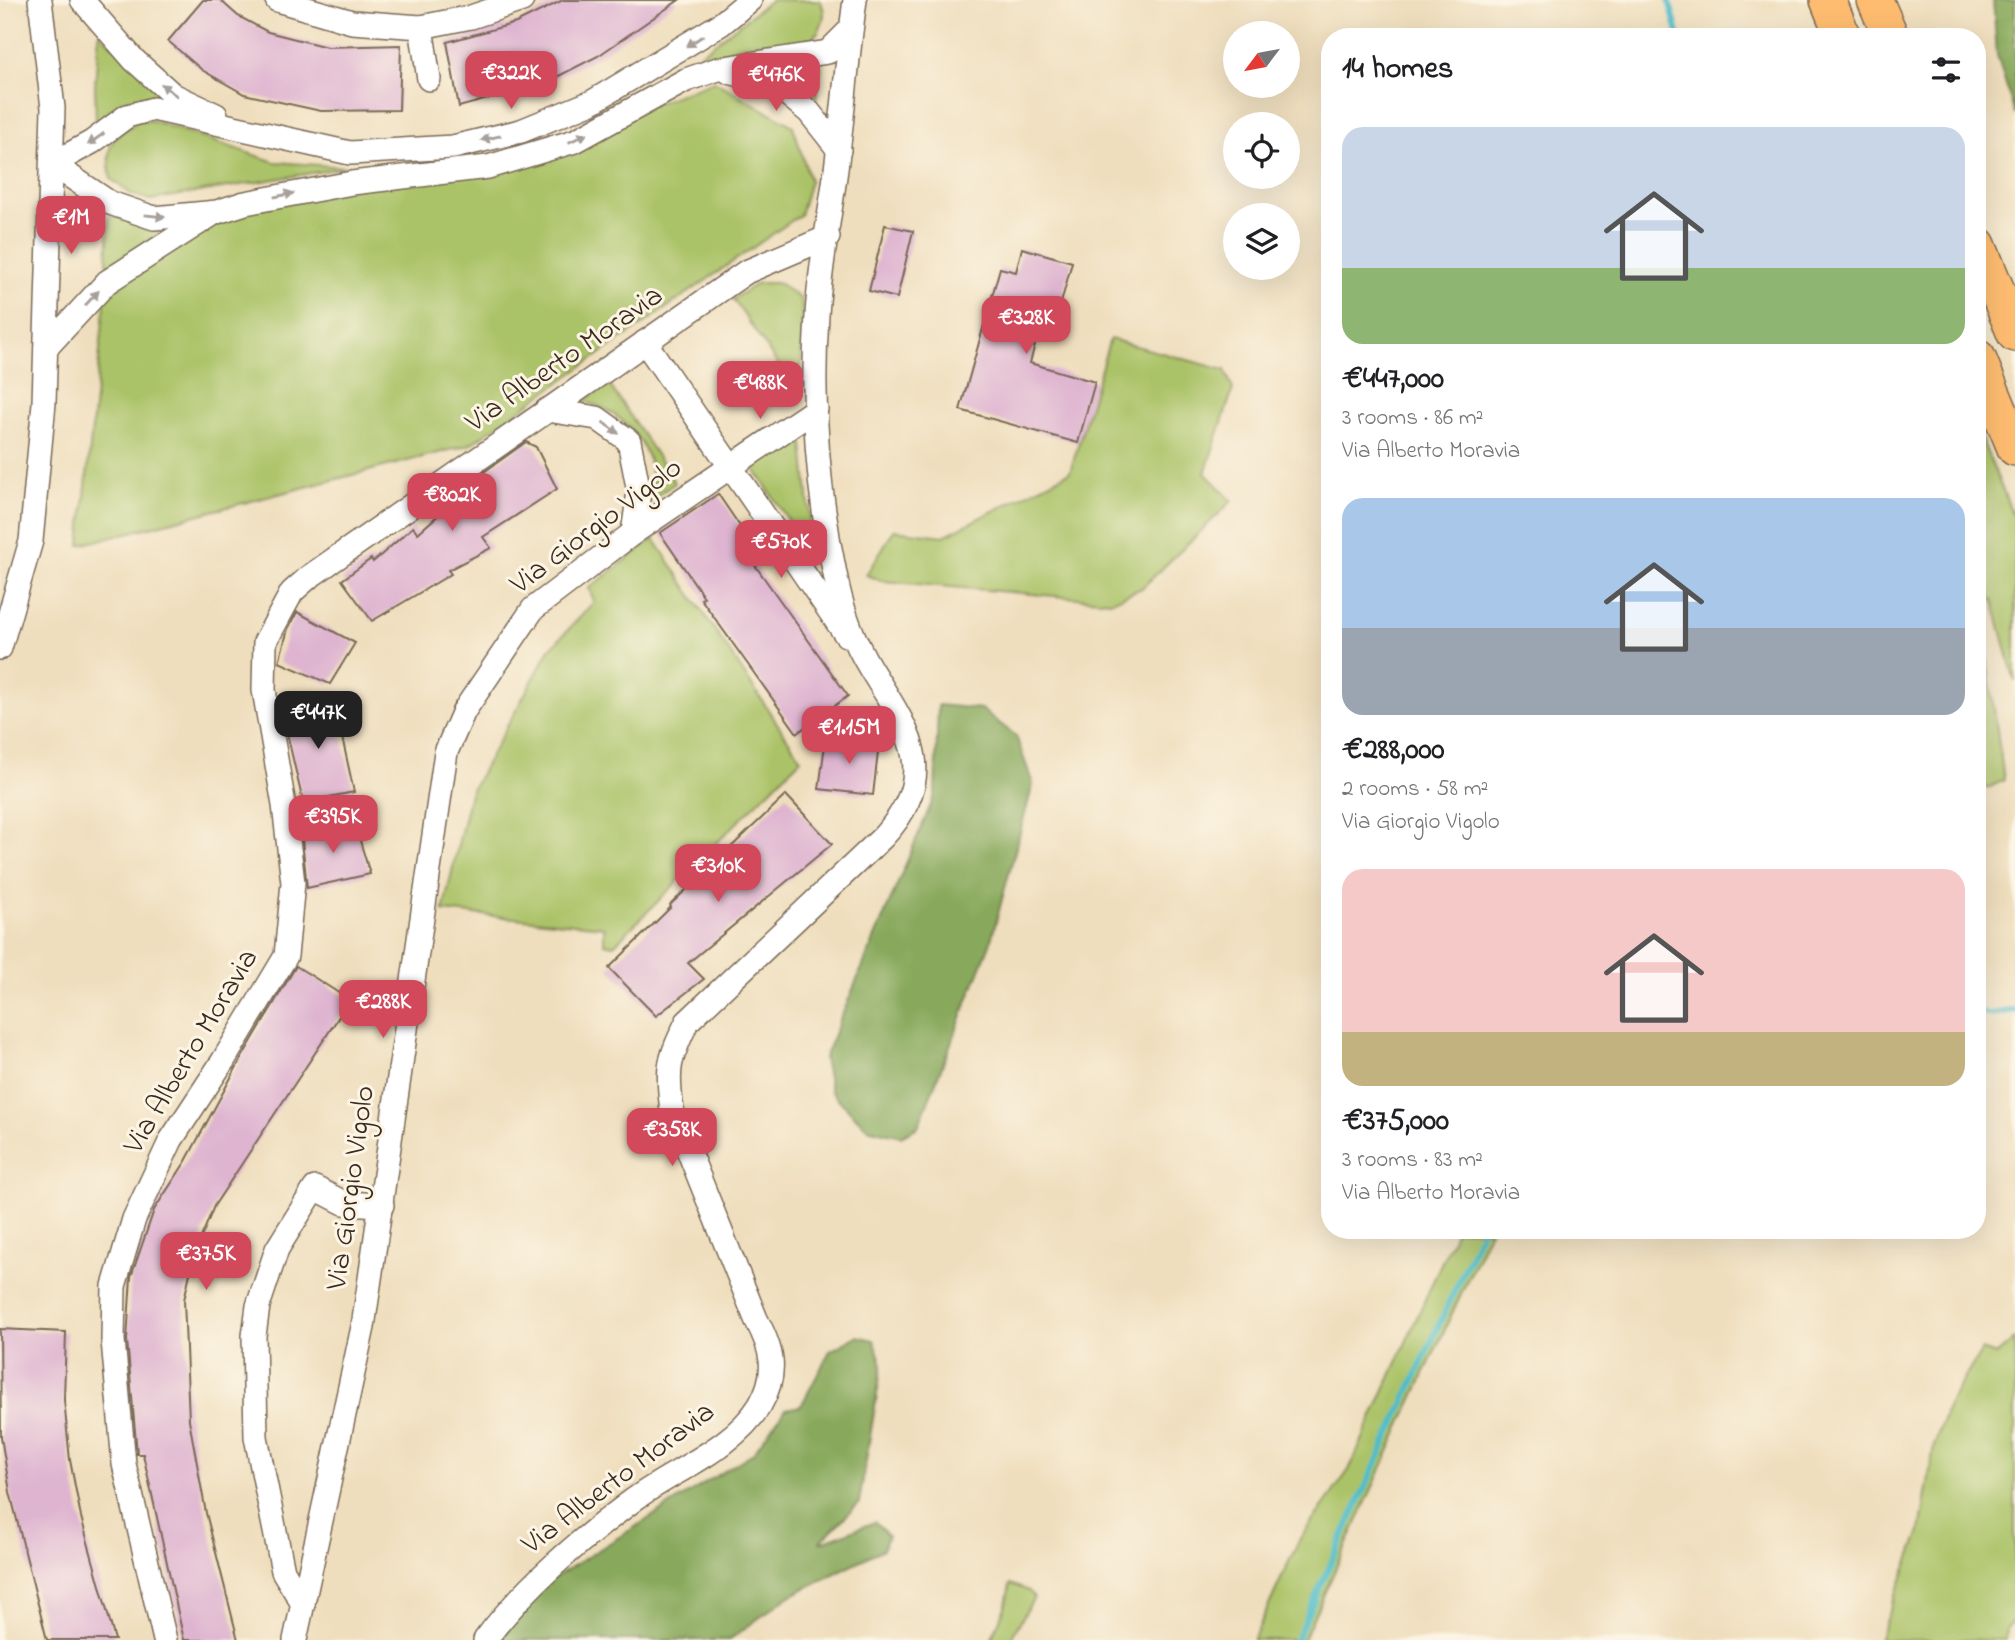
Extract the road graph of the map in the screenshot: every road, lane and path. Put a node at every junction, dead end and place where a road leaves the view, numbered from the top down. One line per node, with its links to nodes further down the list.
1 (40, 0): 19 (street)
2 (82, 0): 17 (street, one-way to 2)
3 (277, 0): 11 (street)
4 (522, 0): 10 (street)
5 (750, 0): 17 (street, one-way to 17)
6 (836, 0): 14 (street)
7 (855, 0): 14 (street, Via Alberto Moravia)
8 (1828, 0): 12 (highway)
9 (1875, 0): 13 (highway)
10 (492, 5): 11 (street)
11 (421, 27): 16 (street)
12 (1839, 28)
13 (1887, 28)
14 (851, 29): 15 (street); 18 (street, Via Alberto Moravia)
15 (718, 69): 18 (street); 20 (street, one-way to 15)
16 (429, 79)
17 (251, 132): 19 (street, one-way to 19)
18 (839, 150): 21 (street, Via Alberto Moravia)
19 (52, 163): 20 (street, one-way to 20); 25 (street)
20 (218, 212): 25 (street, one-way to 20)
21 (828, 237): 24 (street, Via Alberto Moravia); 27 (street, Via Alberto Moravia)
22 (1986, 264): 23 (highway)
23 (2015, 334)
24 (645, 342): 28 (street, Via Alberto Moravia); 30 (street)
25 (46, 348): 32 (street)
26 (1986, 377): 29 (highway)
27 (816, 409): 30 (street, Via Giorgio Vigolo); 34 (street, Via Alberto Moravia)
28 (547, 410): 31 (street, one-way to 31); 37 (street, Via Alberto Moravia)
29 (2015, 448)
30 (729, 468): 31 (street, Via Giorgio Vigolo); 34 (street)
31 (634, 533): 35 (street, Via Giorgio Vigolo)
32 (6, 610): 33 (street)
33 (0, 648)
34 (869, 666): 39 (street, Via Alberto Moravia)
35 (382, 1205): 36 (street, Via Giorgio Vigolo); 36 (street)
36 (303, 1604): 38 (street, Via Giorgio Vigolo)
37 (165, 1640)
38 (295, 1640)
39 (485, 1640)

